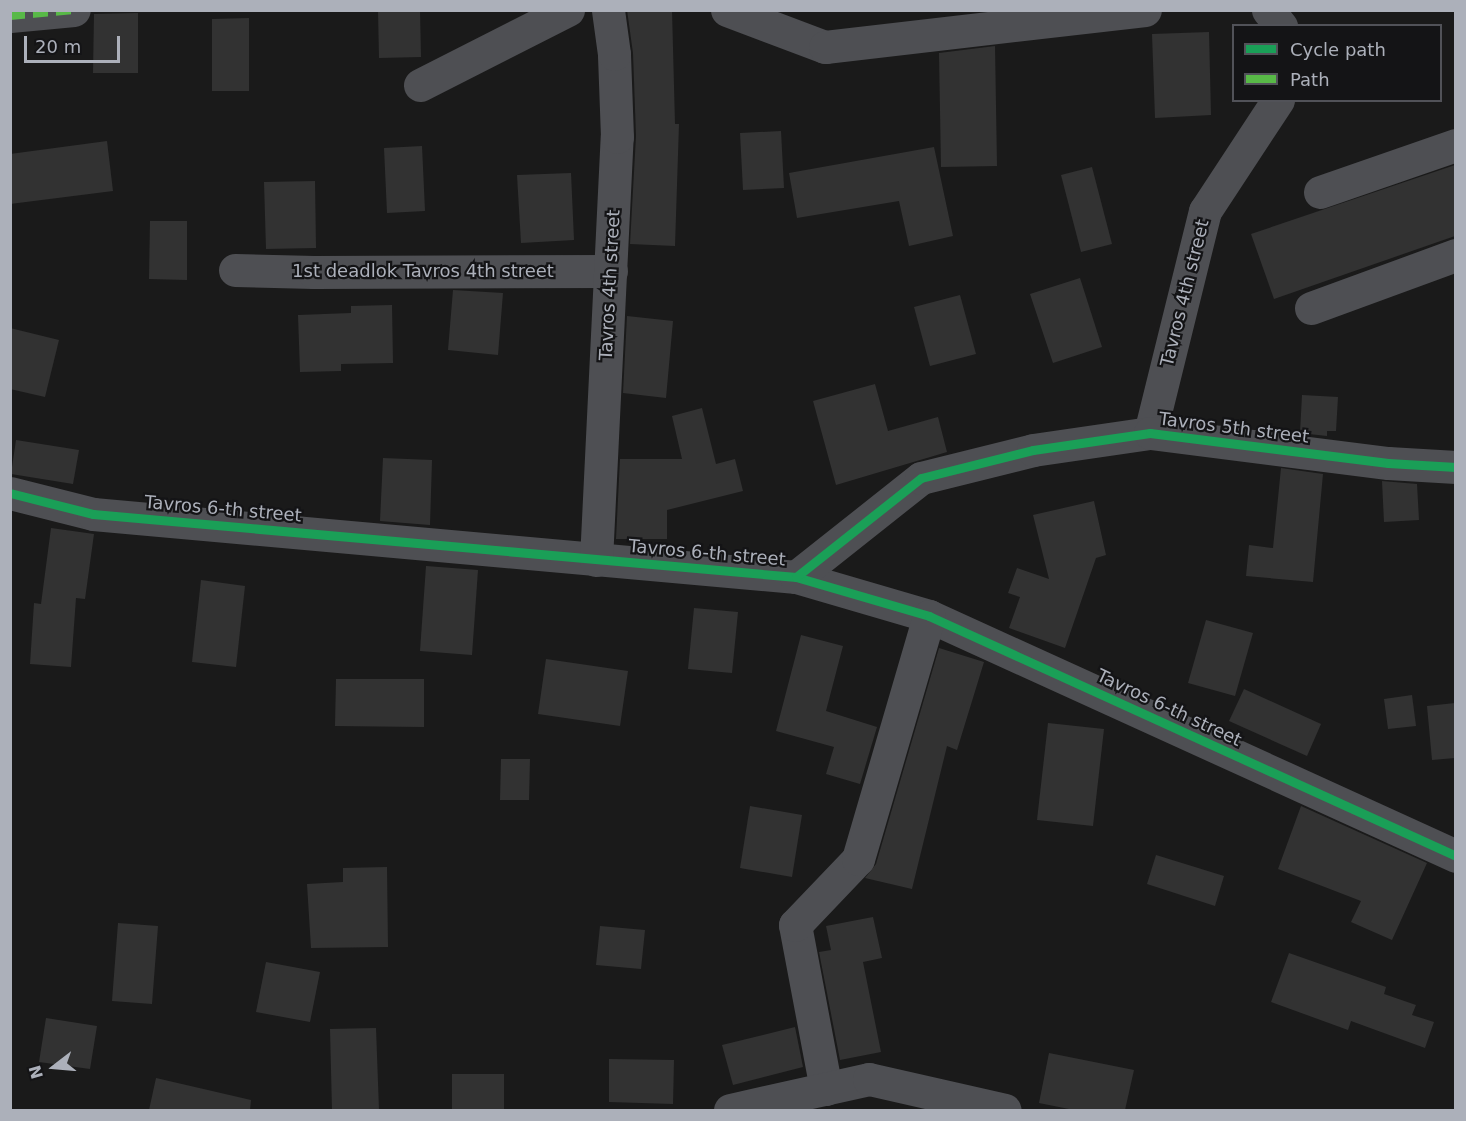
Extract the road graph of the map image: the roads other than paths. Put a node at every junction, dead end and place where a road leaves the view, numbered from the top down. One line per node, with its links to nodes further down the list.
1 (74, 10): 7 (street)
2 (568, 10): 9 (street)
3 (608, 10): 15 (street, Tavros 4th street)
4 (727, 10): 5 (street)
5 (1144, 10)
6 (1268, 10): 8 (street)
7 (10, 16)
8 (1279, 24)
9 (420, 85)
10 (1277, 102): 17 (street, Tavros 4th street)
11 (1455, 145): 12 (street)
12 (1320, 192)
13 (1455, 255): 16 (street)
14 (235, 270): 15 (street, 1st deadlok Tavros 4th street)
15 (611, 272): 20 (street, Tavros 4th street)
16 (1311, 308)
17 (1150, 433): 18 (street, Tavros 5th street); 21 (street, Tavros 5th street)
18 (1455, 468)
19 (10, 493): 20 (street, Tavros 6-th street)
20 (596, 560): 21 (street, Tavros 6-th street)
21 (796, 577): 22 (street, Tavros 6-th street)
22 (929, 616): 23 (street, Tavros 6-th street); 24 (street)
23 (1455, 856)
24 (826, 1089): 25 (street); 26 (street)
25 (730, 1110)
26 (1005, 1110)

